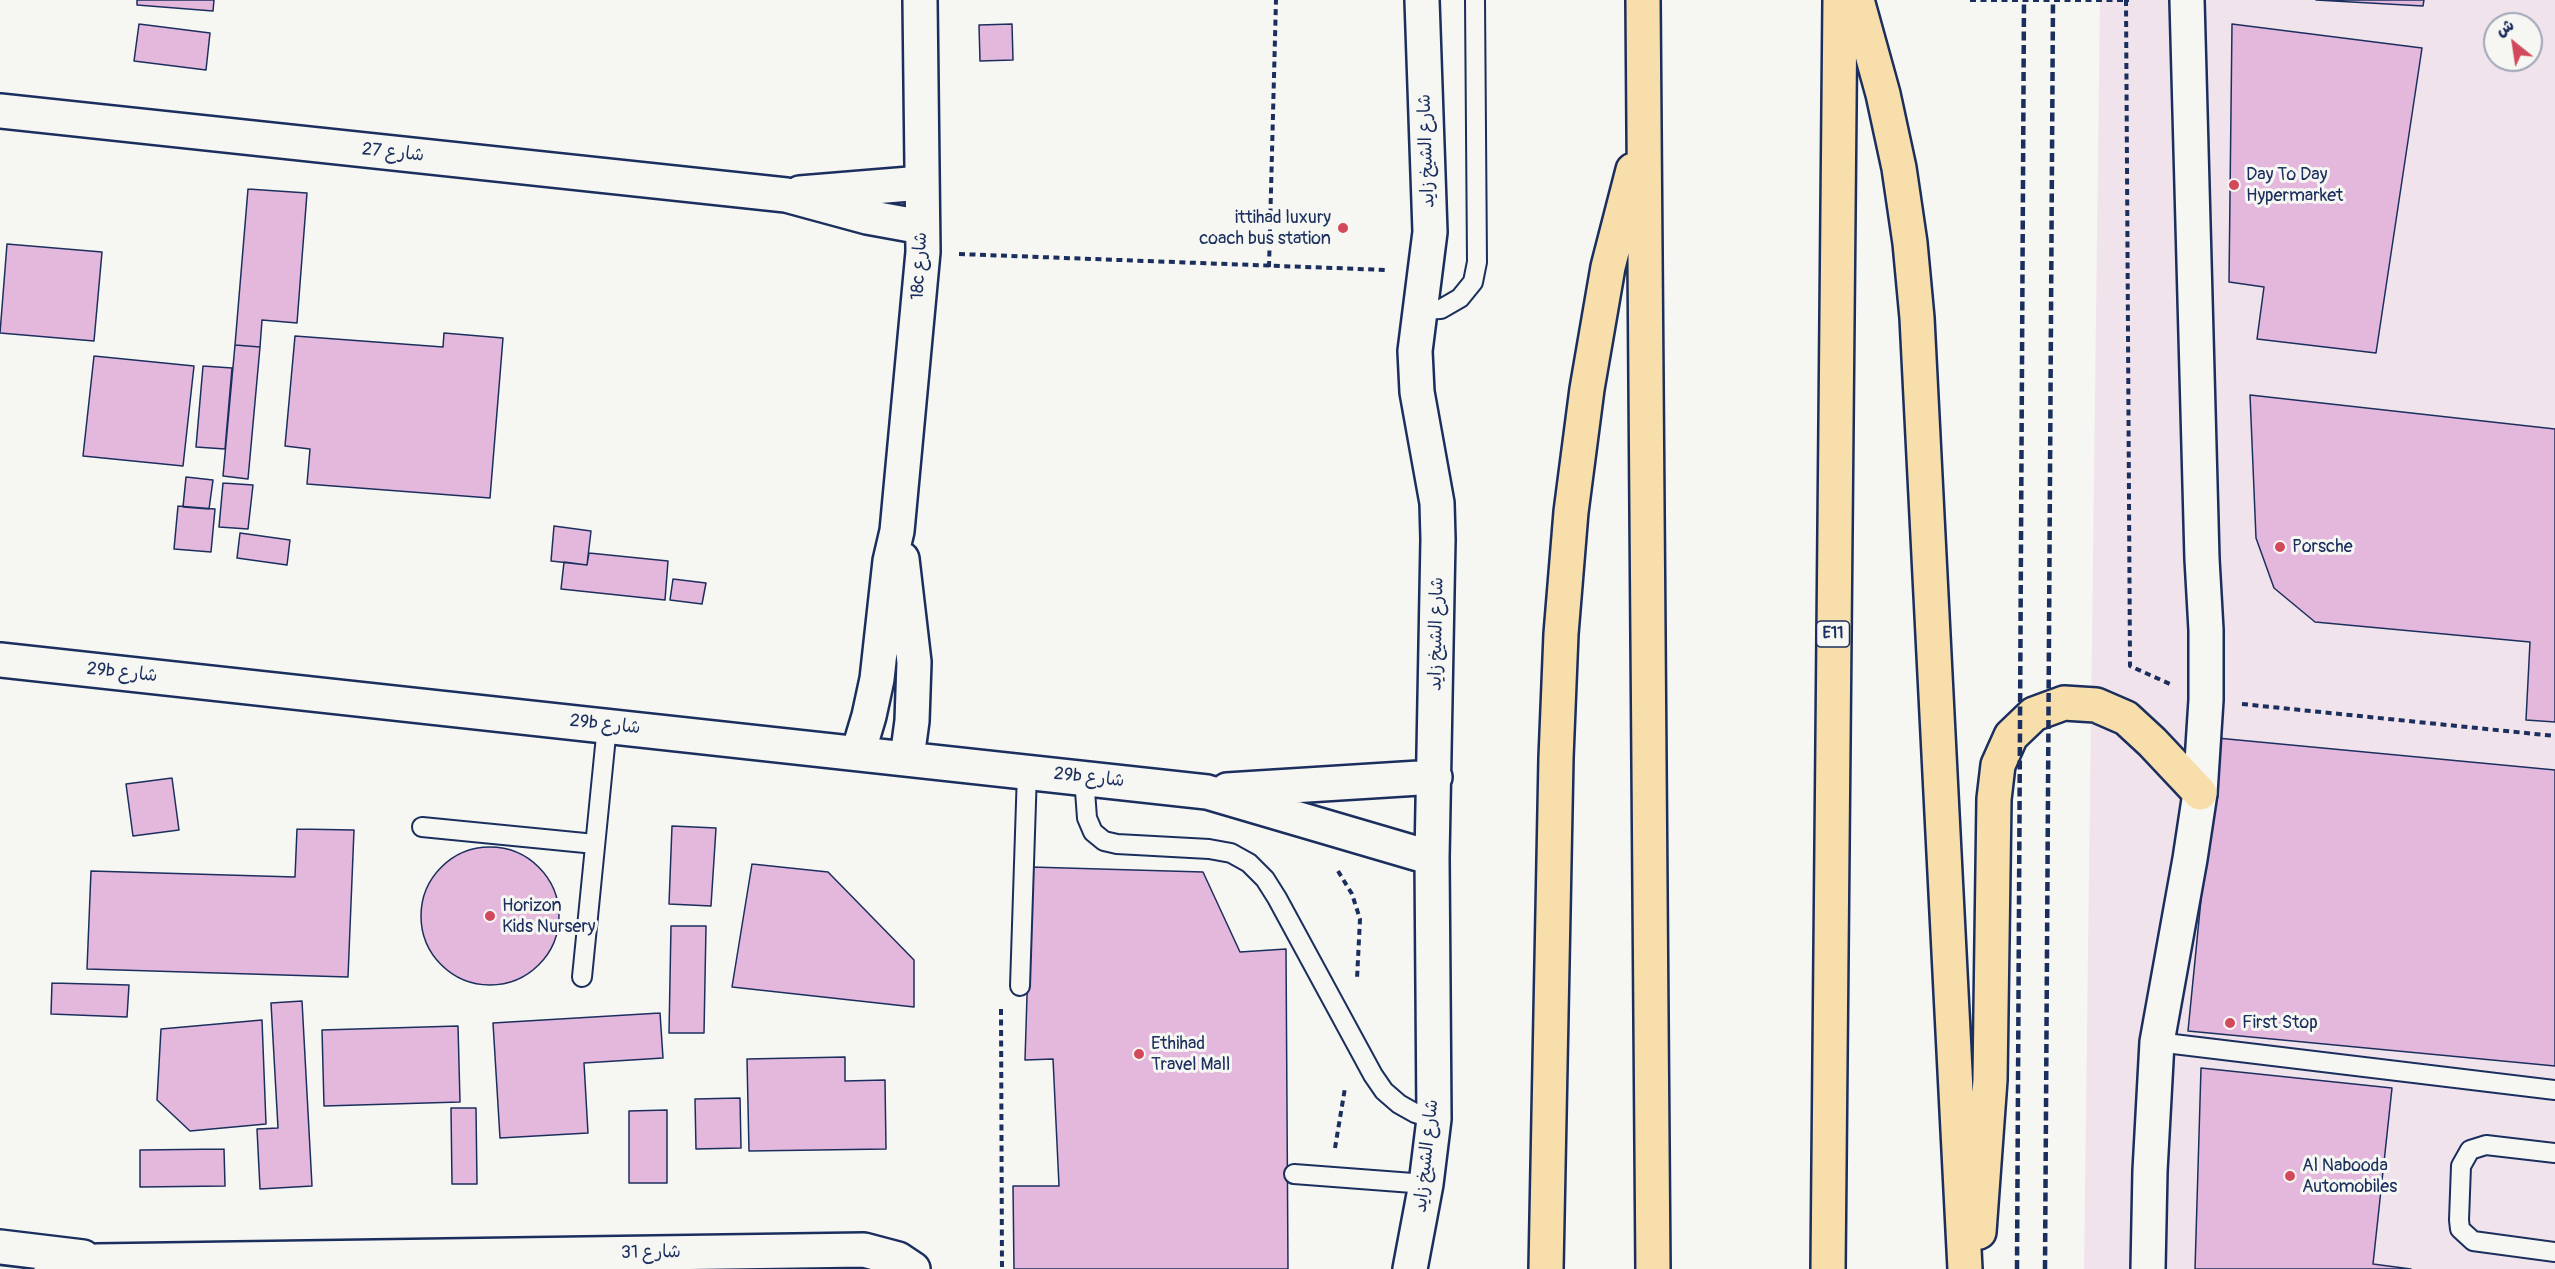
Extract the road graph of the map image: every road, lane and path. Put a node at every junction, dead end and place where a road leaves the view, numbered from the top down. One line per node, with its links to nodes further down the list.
1 (920, 0): 14 (street, 18c شارع)
2 (1276, 0): 18 (path)
3 (1422, 0): 19 (street, شارع الشيخ زايد)
4 (1475, 0): 20 (lane)
5 (1643, 0): 13 (highway)
6 (1840, 0): 54 (highway, E11)
7 (1857, 0): 55 (highway)
8 (1970, 0): 9 (path)
9 (2004, 0): 10 (path)
10 (2127, 0): 16 (path)
11 (2187, 0): 30 (street)
12 (0, 111): 15 (street, شارع 27)
13 (1644, 128): 52 (highway); 53 (highway)
14 (922, 183): 15 (street, شارع 27); 17 (street, 18c شارع)
15 (786, 195): 17 (street, شارع 27)
16 (2127, 214)
17 (922, 239): 18 (path); 21 (street, 18c شارع)
18 (1269, 267): 19 (path)
19 (1426, 272): 20 (street, شارع الشيخ زايد)
20 (1420, 310): 28 (street, شارع الشيخ زايد)
21 (897, 531): 24 (street, 18c شارع); 25 (street, 18c شارع)
22 (0, 660): 23 (street, 29b شارع)
23 (607, 726): 24 (street, 29b شارع); 32 (lane)
24 (858, 753): 25 (street, 29b شارع)
25 (907, 759): 26 (street, 29b شارع)
26 (1027, 772): 27 (street, 29b شارع); 35 (lane)
27 (1084, 777): 29 (street, 29b شارع); 39 (lane)
28 (1435, 777): 29 (street, 29b شارع); 33 (street, شارع الشيخ زايد)
29 (1211, 792): 33 (street, 29b شارع)
30 (2200, 793): 37 (street); 56 (highway)
31 (422, 827): 32 (lane)
32 (595, 844): 34 (lane)
33 (1432, 858): 39 (street, شارع الشيخ زايد)
34 (582, 977)
35 (1020, 986)
36 (1001, 1009): 50 (path)
37 (2157, 1042): 38 (lane); 57 (street)
38 (2555, 1090)
39 (1434, 1119): 42 (street, شارع الشيخ زايد)
40 (2555, 1153): 44 (lane)
41 (1294, 1174): 42 (lane)
42 (1426, 1184): 51 (street, شارع الشيخ زايد)
43 (0, 1247): 45 (street, شارع 31)
44 (2555, 1252)
45 (97, 1261): 46 (street, شارع 31); 48 (street, شارع 31)
46 (430, 1262): 47 (street, شارع 31)
47 (466, 1262): 49 (street, شارع 31)
48 (51, 1269)
49 (913, 1269)
50 (1002, 1269)
51 (1410, 1269)
52 (1546, 1269)
53 (1653, 1269)
54 (1828, 1269)
55 (1965, 1269)
56 (1974, 1269)
57 (2148, 1269)

